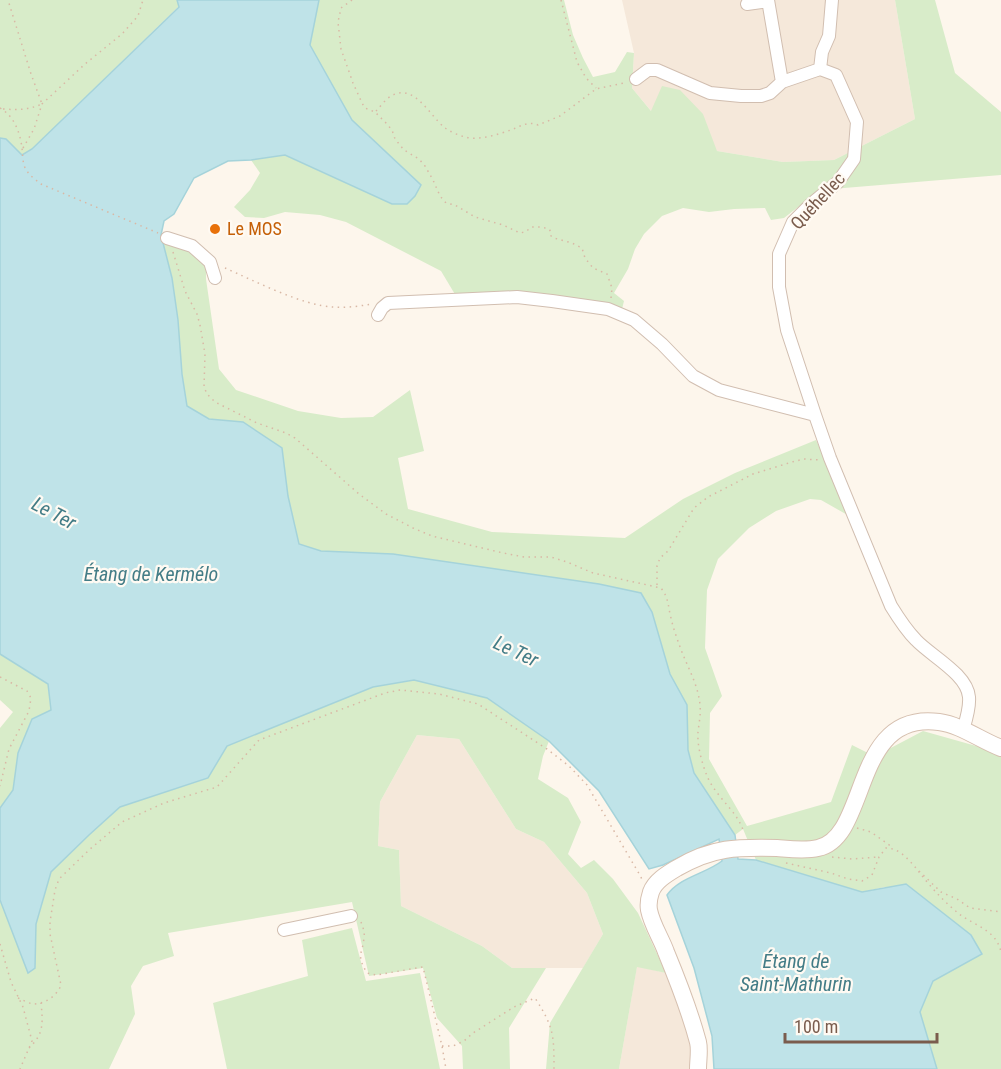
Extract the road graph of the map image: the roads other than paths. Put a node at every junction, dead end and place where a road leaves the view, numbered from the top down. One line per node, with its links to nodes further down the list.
1 (768, 0): 3 (street); 6 (street)
2 (832, 0): 4 (street)
3 (747, 4)
4 (820, 69): 6 (street); 10 (street, Quéhellec)
5 (636, 79): 6 (street)
6 (782, 82)
7 (164, 236): 8 (street)
8 (215, 278)
9 (378, 315): 10 (street)
10 (815, 415): 11 (street, Quéhellec)
11 (963, 730): 12 (street); 15 (street)
12 (1001, 748)
13 (351, 916): 14 (street)
14 (284, 930)
15 (698, 1069)

